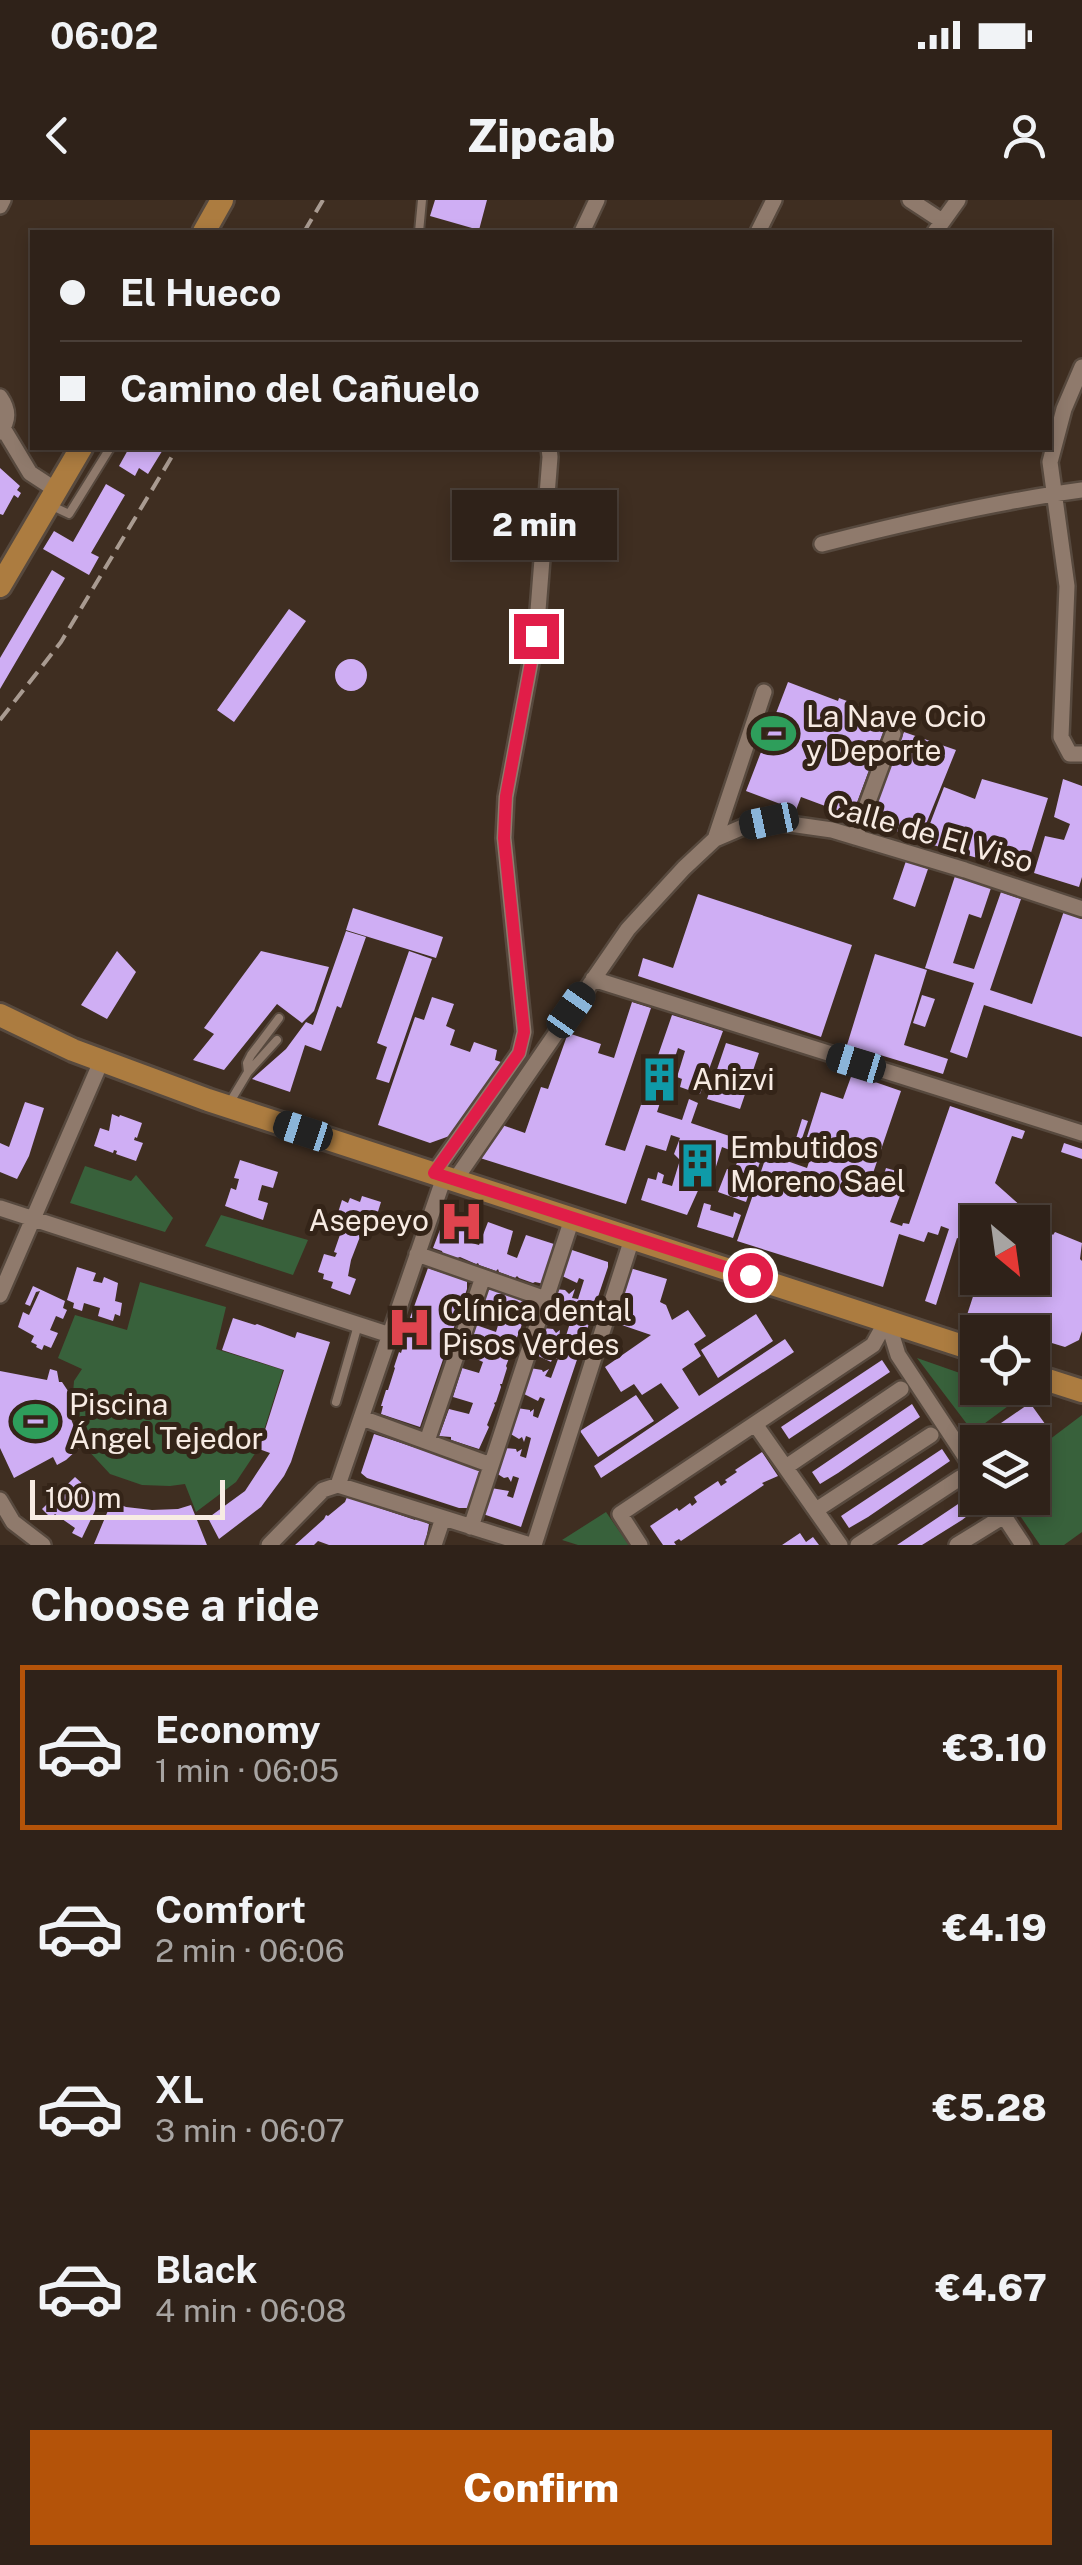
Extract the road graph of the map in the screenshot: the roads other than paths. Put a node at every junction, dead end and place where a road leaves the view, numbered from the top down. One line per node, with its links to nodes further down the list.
1 (222, 200): 8 (main road)
2 (422, 200): 9 (lane)
3 (597, 200): 10 (street)
4 (774, 200): 11 (street)
5 (910, 200): 7 (street)
6 (958, 200): 7 (street)
7 (938, 227)
8 (205, 230)
9 (419, 230)
10 (583, 230)
11 (759, 230)
12 (1082, 367): 19 (street)
13 (0, 397): 14 (street)
14 (1, 428): 20 (street)
15 (80, 450): 20 (main road)
16 (109, 450): 20 (lane)
17 (548, 450): 40 (street)
18 (1082, 490): 19 (street)
19 (1054, 494): 21 (street); 23 (street)
20 (52, 497): 22 (main road)
21 (822, 544)
22 (0, 586)
23 (1075, 586): 26 (street)
24 (764, 692): 28 (street)
25 (893, 734): 27 (street)
26 (1076, 754)
27 (855, 837): 28 (street, Calle de El Viso); 29 (street, Calle de El Viso)
28 (715, 839): 30 (street, Calle de El Viso)
29 (1082, 909)
30 (593, 979): 39 (street); 40 (street, Calle de El Viso)
31 (0, 1015): 34 (main road)
32 (279, 1018): 37 (lane)
33 (0, 1029): 34 (main road)
34 (32, 1037): 36 (main road); 38 (main road)
35 (277, 1040): 37 (lane)
36 (97, 1071): 40 (main road); 42 (street)
37 (248, 1072): 38 (lane)
38 (228, 1106): 40 (main road)
39 (1082, 1133)
40 (443, 1180): 43 (main road); 45 (street); 52 (main road)
41 (0, 1208): 42 (street)
42 (34, 1219): 47 (street); 49 (street)
43 (569, 1228): 44 (main road); 48 (street)
44 (629, 1248): 50 (main road); 77 (street)
45 (417, 1254): 46 (street); 51 (street)
46 (483, 1277): 48 (street); 63 (street)
47 (0, 1295)
48 (546, 1299): 65 (street)
49 (358, 1325): 51 (street); 59 (lane)
50 (887, 1328): 53 (main road); 61 (street); 64 (street)
51 (390, 1335): 60 (street)
52 (960, 1348)
53 (960, 1349)
54 (1050, 1373): 56 (main road)
55 (1050, 1381): 58 (main road)
56 (1082, 1383)
57 (900, 1389): 66 (street)
58 (1082, 1391)
59 (336, 1402)
60 (362, 1418): 63 (street); 68 (street)
61 (755, 1424): 66 (street); 78 (street)
62 (931, 1435): 70 (street)
63 (427, 1441): 65 (street)
64 (960, 1449)
65 (491, 1465): 73 (street)
66 (786, 1468): 70 (street)
67 (960, 1478): 80 (street)
68 (338, 1485): 72 (street); 75 (street)
69 (0, 1500): 74 (street)
70 (816, 1510): 79 (street)
71 (1004, 1516): 81 (street); 82 (street)
72 (443, 1518): 73 (street); 76 (street)
73 (471, 1527): 77 (street)
74 (43, 1545)
75 (269, 1545)
76 (434, 1545)
77 (532, 1545)
78 (640, 1545)
79 (840, 1545)
80 (858, 1545)
81 (957, 1545)
82 (1023, 1545)

